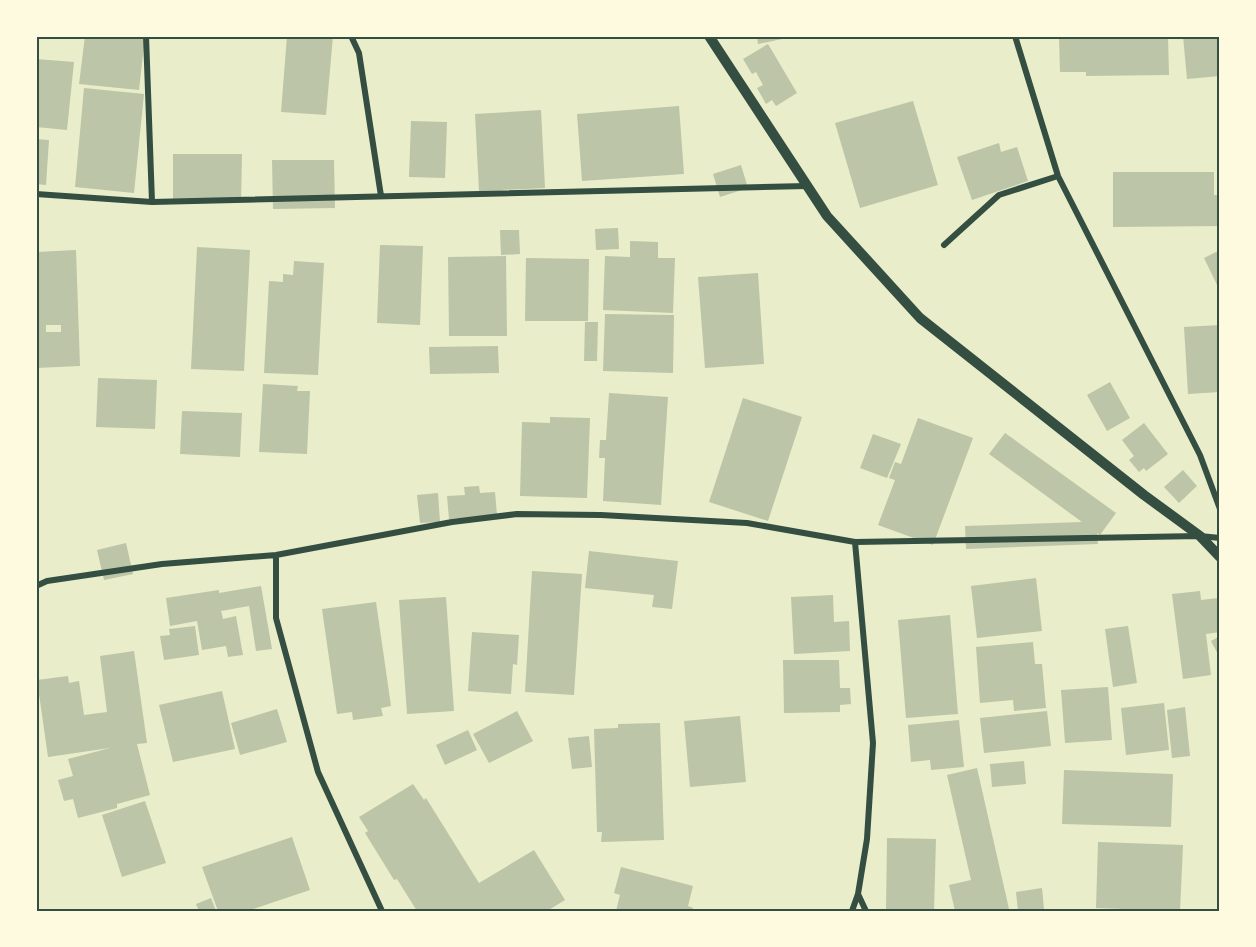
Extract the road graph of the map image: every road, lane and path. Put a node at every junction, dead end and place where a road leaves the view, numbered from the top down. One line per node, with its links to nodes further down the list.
1 (146, 36): 9 (street)
2 (351, 36): 8 (street)
3 (709, 36): 6 (street)
4 (1015, 36): 5 (street)
5 (1058, 176): 10 (street); 11 (street)
6 (807, 186): 8 (street); 12 (street)
7 (36, 194): 9 (street)
8 (381, 196): 9 (street)
9 (152, 202)
10 (944, 245)
11 (1220, 509)
12 (1200, 536): 13 (street); 14 (street); 16 (street)
13 (1220, 538)
14 (855, 542): 15 (street); 18 (street)
15 (276, 555): 17 (street); 19 (street)
16 (1220, 557)
17 (36, 586)
18 (858, 894): 20 (street); 21 (street)
19 (382, 911)
20 (852, 911)
21 (866, 911)

